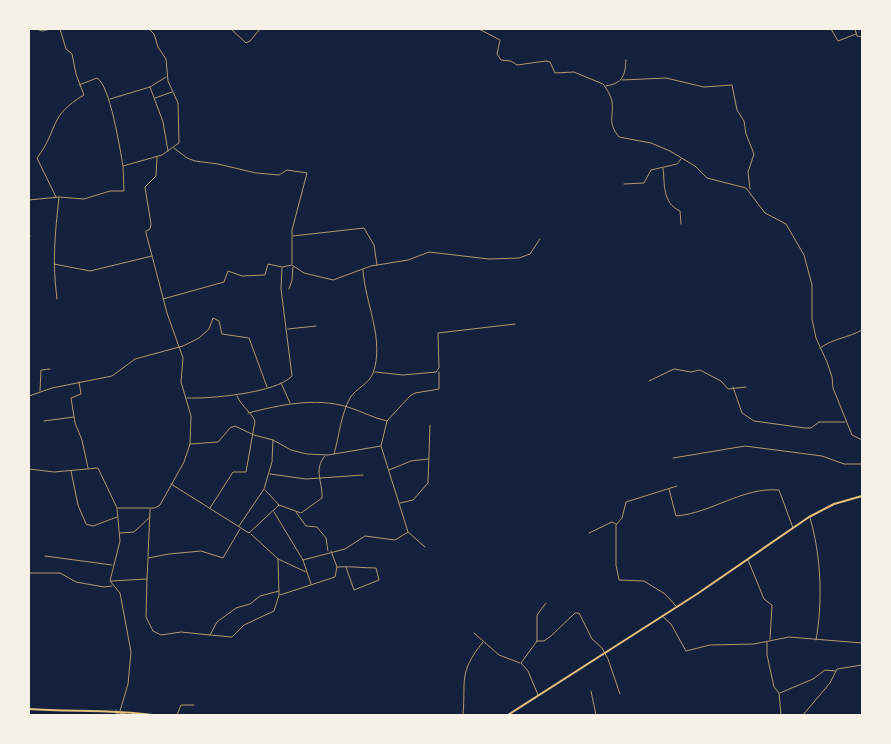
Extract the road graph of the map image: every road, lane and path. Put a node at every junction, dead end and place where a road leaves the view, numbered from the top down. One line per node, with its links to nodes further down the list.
1 (38, 29): 2 (street)
2 (50, 29)
3 (60, 29): 15 (street)
4 (149, 29): 13 (street)
5 (231, 29): 6 (street)
6 (260, 29)
7 (479, 29): 16 (street)
8 (831, 29): 10 (street)
9 (855, 29): 10 (street)
10 (856, 34): 11 (street)
11 (862, 37)
12 (626, 60): 14 (street)
13 (167, 77): 17 (street); 18 (street)
14 (622, 80): 16 (street); 28 (street)
15 (79, 85): 20 (street); 29 (street)
16 (605, 86): 24 (street)
17 (150, 87): 19 (street); 20 (street)
18 (172, 92): 19 (street); 21 (street)
19 (154, 98): 22 (street)
20 (109, 99): 25 (street)
21 (174, 148): 22 (street); 33 (street)
22 (168, 151): 23 (street)
23 (157, 156): 25 (street); 35 (street)
24 (681, 159): 26 (street); 28 (street)
25 (123, 166): 30 (street)
26 (663, 167): 27 (street); 32 (street)
27 (624, 184)
28 (750, 190): 49 (street)
29 (56, 197): 30 (street); 31 (street)
30 (59, 197): 36 (street)
31 (29, 200)
32 (681, 224)
33 (292, 236): 37 (street); 38 (street)
34 (540, 239): 38 (street)
35 (153, 256): 36 (street); 43 (street)
36 (53, 264): 42 (street)
37 (293, 266): 39 (street); 40 (street); 41 (street)
38 (376, 266): 40 (street)
39 (282, 267): 43 (street); 46 (street)
40 (363, 269): 51 (street)
41 (289, 289)
42 (57, 299)
43 (163, 299): 48 (street)
44 (515, 324): 52 (street)
45 (316, 326): 46 (street)
46 (287, 329): 55 (street)
47 (862, 330): 49 (street)
48 (179, 347): 54 (street); 56 (street); 62 (street)
49 (820, 348): 69 (street)
50 (50, 369): 59 (street)
51 (374, 372): 52 (street); 64 (street)
52 (439, 372): 68 (street)
53 (648, 381): 57 (street)
54 (79, 382): 59 (street); 66 (street)
55 (281, 383): 56 (street); 63 (street)
56 (267, 387): 60 (street)
57 (733, 387): 58 (street); 69 (street)
58 (746, 387)
59 (40, 392): 61 (street)
60 (237, 395): 62 (street); 65 (street)
61 (29, 396)
62 (186, 398): 74 (street)
63 (290, 403): 64 (street); 65 (street)
64 (346, 406): 68 (street); 76 (street)
65 (248, 412): 71 (street)
66 (74, 416): 67 (street); 82 (street)
67 (44, 421)
68 (388, 421): 75 (street)
69 (846, 422): 73 (street)
70 (430, 425): 79 (street)
71 (254, 435): 72 (street); 74 (street); 97 (street)
72 (273, 440): 77 (street); 85 (street)
73 (862, 440)
74 (190, 444): 88 (street)
75 (381, 446): 76 (street); 84 (street)
76 (334, 454): 77 (street)
77 (325, 455): 87 (street)
78 (674, 458): 80 (street)
79 (428, 459): 84 (street); 93 (street)
80 (862, 464)
81 (29, 469): 83 (street)
82 (88, 469): 83 (street); 95 (street)
83 (71, 470): 101 (street)
84 (388, 470): 93 (street)
85 (269, 474): 87 (street); 91 (street)
86 (363, 475): 87 (street)
87 (318, 478): 98 (street)
88 (171, 484): 96 (street); 97 (street)
89 (677, 486): 90 (street)
90 (669, 488): 103 (street); 106 (street)
91 (264, 489): 94 (street); 104 (street)
92 (862, 496): 102 (main road)
93 (399, 503): 107 (street)
94 (279, 506): 98 (street); 99 (street)
95 (117, 508): 96 (street); 101 (street)
96 (150, 508): 100 (street)
97 (210, 509): 104 (street)
98 (296, 511): 112 (street)
99 (273, 512): 110 (street); 116 (street)
100 (150, 516): 109 (street); 114 (street)
101 (117, 517): 109 (street)
102 (809, 517): 106 (main road); 134 (street)
103 (616, 525): 108 (street); 130 (street)
104 (238, 527): 105 (street)
105 (241, 528): 110 (street); 114 (street)
106 (793, 528): 117 (main road)
107 (408, 532): 111 (street); 112 (street)
108 (589, 532)
109 (119, 533): 118 (street)
110 (250, 533): 115 (street)
111 (425, 547)
112 (330, 552): 116 (street); 120 (street)
113 (45, 556): 118 (street)
114 (148, 558): 123 (street)
115 (278, 559): 122 (street); 127 (street)
116 (303, 560): 122 (street)
117 (748, 560): 130 (main road); 136 (street)
118 (113, 565): 124 (street)
119 (346, 566): 119 (street); 120 (street)
120 (337, 567): 125 (street)
121 (29, 573): 126 (street)
122 (307, 573): 125 (street)
123 (147, 579): 124 (street); 133 (street)
124 (110, 581): 126 (street)
125 (311, 584): 128 (street)
126 (112, 585): 150 (street)
127 (279, 591): 128 (street); 133 (street)
128 (279, 595): 133 (street)
129 (546, 603): 135 (street)
130 (676, 607): 131 (main road)
131 (662, 616): 136 (street); 139 (main road)
132 (474, 633): 137 (street)
133 (210, 635)
134 (816, 640): 136 (street); 138 (street)
135 (537, 641): 139 (street); 140 (street)
136 (768, 641): 144 (street)
137 (483, 642): 140 (street); 156 (street)
138 (862, 643)
139 (604, 653): 145 (street); 146 (main road)
140 (521, 664): 146 (street)
141 (862, 666): 142 (street)
142 (835, 671): 144 (street); 160 (street)
143 (591, 691): 158 (street)
144 (779, 693): 159 (street)
145 (620, 694)
146 (538, 696): 157 (main road)
147 (194, 705): 155 (street)
148 (29, 709): 149 (main road)
149 (62, 711): 151 (main road); 153 (street)
150 (120, 711): 151 (main road); 154 (main road)
151 (117, 713): 152 (street)
152 (126, 714)
153 (64, 715)
154 (153, 715)
155 (177, 715)
156 (463, 715)
157 (508, 715)
158 (596, 715)
159 (782, 715)
160 (803, 715)

